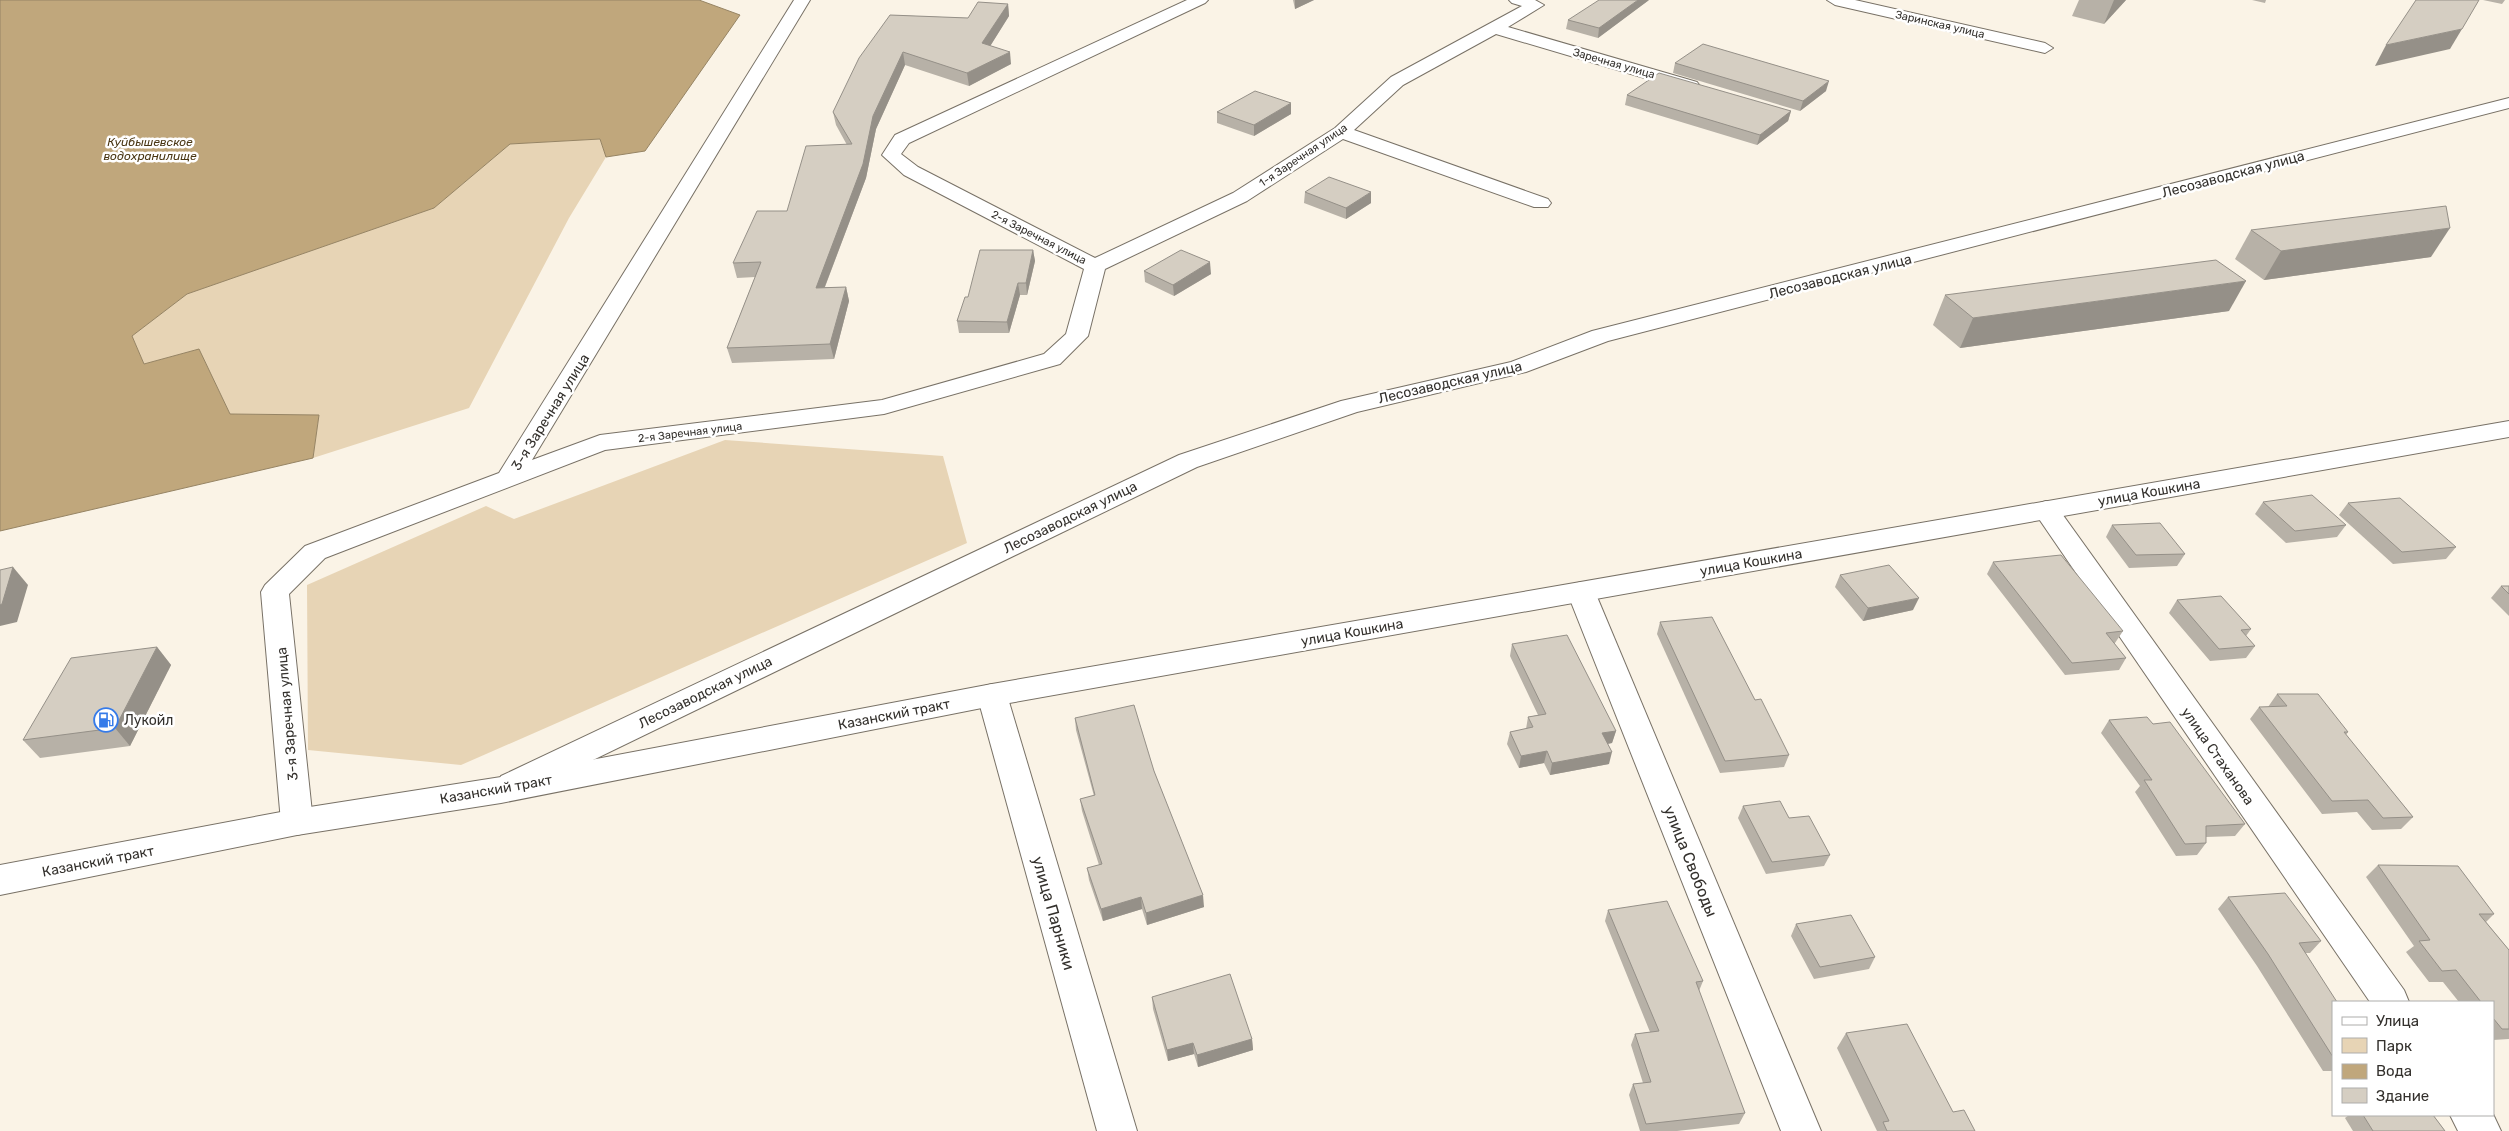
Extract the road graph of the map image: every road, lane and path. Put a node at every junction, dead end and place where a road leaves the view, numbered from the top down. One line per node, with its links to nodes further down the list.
1 (802, 0): 14 (street, 3-я Заречная улица)
2 (1200, 0): 12 (street, 2-я Заречная улица)
3 (1518, 0): 5 (street, 1-я Заречная улица)
4 (1835, 0): 7 (street, Заринская улица)
5 (1541, 3): 6 (street, 1-я Заречная улица)
6 (1494, 28): 8 (street, Заречная улица); 10 (street, 1-я Заречная улица)
7 (2045, 48)
8 (1705, 90)
9 (2509, 102): 18 (street, Лесозаводская улица)
10 (1341, 132): 11 (street); 12 (street, 1-я Заречная улица)
11 (1541, 203)
12 (1095, 266): 14 (street, 2-я Заречная улица)
13 (2509, 429): 15 (street, улица Кошкина)
14 (508, 479): 19 (street, 3-я Заречная улица)
15 (2046, 510): 16 (street, улица Кошкина); 21 (street, улица Стаханова)
16 (1581, 592): 17 (street, улица Кошкина); 24 (street, улица Свободы)
17 (992, 695): 18 (street, Казанский тракт); 23 (street, улица Парники)
18 (501, 790): 19 (street, Казанский тракт)
19 (297, 822): 20 (street, Казанский тракт)
20 (0, 880)
21 (2390, 1001)
22 (2471, 1116): 25 (street)
23 (1117, 1131)
24 (1801, 1131)
25 (2481, 1131)

